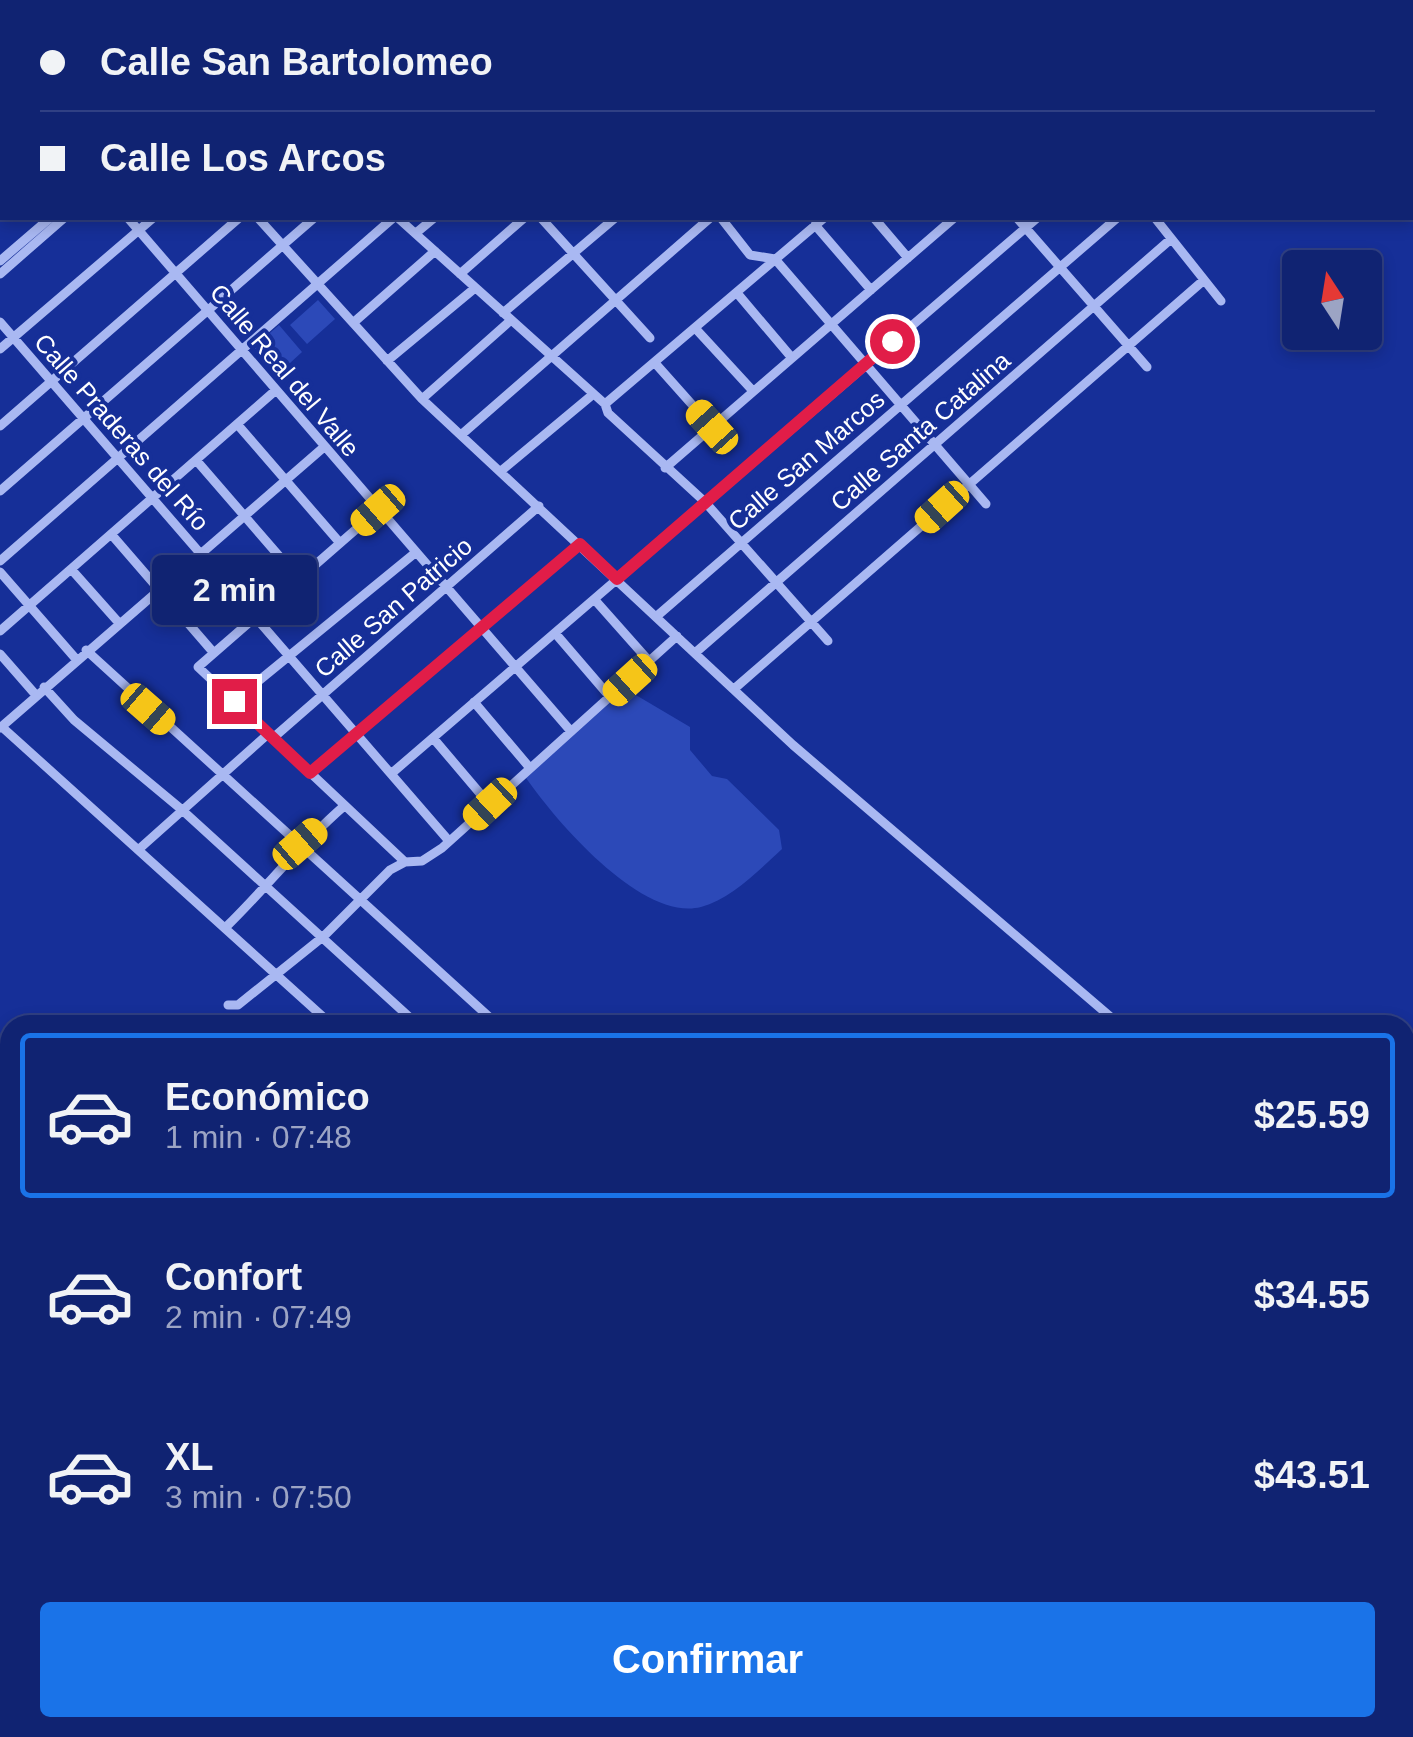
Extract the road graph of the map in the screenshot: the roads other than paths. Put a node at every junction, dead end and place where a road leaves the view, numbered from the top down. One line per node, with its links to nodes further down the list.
1 (48, 220): 32 (street)
2 (62, 220): 36 (street)
3 (130, 220): 25 (street, Calle Real del Valle)
4 (151, 220): 25 (street)
5 (237, 220): 35 (street)
6 (260, 220): 28 (street)
7 (312, 220): 28 (street)
8 (394, 220): 39 (street)
9 (398, 220): 26 (street)
10 (432, 220): 26 (street)
11 (522, 220): 37 (street)
12 (544, 220): 30 (street)
13 (612, 220): 30 (street)
14 (708, 220): 43 (street)
15 (723, 220): 33 (street)
16 (821, 220): 23 (street)
17 (876, 220): 31 (street)
18 (948, 220): 31 (street)
19 (1019, 220): 24 (street)
20 (1036, 220): 24 (street)
21 (1115, 220): 34 (street, Calle San Marcos)
22 (1157, 220): 27 (street)
23 (815, 225): 33 (street); 41 (street)
24 (1026, 228): 34 (street); 61 (street)
25 (139, 230): 35 (street, Calle Real del Valle); 52 (street)
26 (416, 234): 29 (street)
27 (1171, 238): 38 (street); 45 (street, Calle Santa Catalina)
28 (283, 245): 39 (street); 46 (street)
29 (435, 251): 37 (street); 49 (street)
30 (573, 253): 43 (street); 47 (street)
31 (908, 258): 41 (street)
32 (0, 260)
33 (775, 260): 42 (street); 50 (street)
34 (1060, 267): 45 (street); 69 (street, Calle San Marcos)
35 (176, 272): 46 (street, Calle Real del Valle); 63 (street)
36 (0, 274)
37 (460, 274): 40 (street)
38 (1204, 280): 44 (street); 54 (street)
39 (318, 284): 49 (street); 55 (street)
40 (475, 288): 47 (street); 59 (street)
41 (871, 290): 50 (street)
42 (737, 292): 51 (street); 58 (street)
43 (615, 301): 53 (street); 57 (street)
44 (1221, 301)
45 (1093, 306): 54 (street); 75 (street, Calle Santa Catalina)
46 (209, 309): 55 (street, Calle Real del Valle); 70 (street)
47 (507, 316): 57 (street); 67 (street)
48 (0, 322): 52 (street, Calle Praderas del Río)
49 (354, 323): 59 (street)
50 (831, 324): 58 (street); 61 (street)
51 (696, 328): 60 (street); 65 (street)
52 (14, 338): 56 (street); 63 (street, Calle Praderas del Río)
53 (650, 338)
54 (1129, 346): 62 (street); 82 (street)
55 (243, 348): 64 (street, Calle Real del Valle); 77 (street)
56 (0, 349)
57 (551, 357): 66 (street); 74 (street)
58 (792, 358): 65 (street)
59 (386, 361): 67 (street)
60 (655, 362): 68 (street); 73 (street)
61 (865, 364): 69 (street); 85 (street)
62 (1147, 366)
63 (52, 380): 70 (street, Calle Praderas del Río); 72 (street)
64 (276, 390): 71 (street); 76 (street, Calle Real del Valle)
65 (754, 391): 73 (street)
66 (591, 396): 68 (street); 80 (street)
67 (422, 400): 74 (street)
68 (605, 404): 79 (street)
69 (900, 405): 75 (street); 92 (street, Calle San Marcos)
70 (84, 417): 77 (street, Calle Praderas del Río); 83 (street)
71 (237, 424): 78 (street); 81 (street)
72 (0, 426)
73 (712, 427): 79 (street)
74 (461, 435): 80 (street)
75 (935, 444): 82 (street); 101 (street, Calle Santa Catalina)
76 (324, 447): 81 (street); 88 (street, Calle Real del Valle)
77 (119, 457): 84 (street, Calle Praderas del Río); 96 (street)
78 (196, 460): 84 (street); 89 (street)
79 (665, 468): 85 (street)
80 (500, 472): 87 (street)
81 (286, 480): 89 (street); 91 (street)
82 (969, 484): 86 (street); 109 (street)
83 (0, 490)
84 (153, 497): 90 (street); 94 (street, Calle Praderas del Río)
85 (706, 502): 92 (street); 100 (street)
86 (986, 504)
87 (539, 506): 93 (street); 102 (street, Calle San Patricio)
88 (378, 510): 91 (street); 95 (street, Calle Real del Valle)
89 (244, 515): 94 (street); 99 (street)
90 (111, 534): 97 (street); 103 (street)
91 (340, 543): 99 (street)
92 (742, 543): 101 (street); 107 (street, Calle San Marcos)
93 (580, 544): 100 (street); 110 (street)
94 (200, 552): 103 (street); 106 (street, Calle Praderas del Río)
95 (415, 553): 102 (street, Calle Real del Valle); 119 (street)
96 (0, 561)
97 (71, 569): 105 (street); 108 (street)
98 (0, 572): 105 (street)
99 (298, 579): 106 (street)
100 (617, 579): 104 (street); 107 (street)
101 (776, 582): 109 (street); 117 (street, Calle Santa Catalina)
102 (446, 588): 110 (street, Calle Real del Valle); 126 (street, Calle San Patricio)
103 (158, 589): 108 (street); 116 (street)
104 (594, 598): 112 (street); 121 (street)
105 (30, 606): 111 (street); 120 (street)
106 (256, 616): 116 (street); 119 (street, Calle Praderas del Río)
107 (657, 616): 113 (street)
108 (119, 622): 115 (street)
109 (811, 623): 114 (street); 124 (street)
110 (480, 627): 122 (street, Calle Real del Valle); 132 (street)
111 (0, 631)
112 (555, 633): 122 (street); 127 (street)
113 (677, 636): 117 (street); 121 (street)
114 (828, 641)
115 (86, 650): 120 (street); 137 (street)
116 (213, 652): 128 (street)
117 (696, 653): 124 (street)
118 (0, 654): 125 (street)
119 (291, 657): 126 (street, Calle Praderas del Río); 128 (street)
120 (76, 659): 123 (street)
121 (650, 662): 127 (street)
122 (515, 667): 129 (street); 131 (street, Calle Real del Valle)
123 (44, 686): 125 (street); 141 (street)
124 (734, 690): 155 (street)
125 (35, 694): 130 (street)
126 (324, 694): 132 (street, Calle Praderas del Río); 133 (street, Calle San Patricio)
127 (610, 698): 131 (street)
128 (234, 701): 133 (street)
129 (474, 702): 134 (street); 135 (street)
130 (1, 727): 144 (street)
131 (569, 730): 135 (street)
132 (357, 732): 136 (street); 138 (street, Calle Praderas del Río)
133 (271, 736): 136 (street); 137 (street, Calle San Patricio)
134 (433, 738): 138 (street); 139 (street)
135 (530, 768): 139 (street)
136 (310, 773): 140 (street)
137 (222, 774): 141 (street, Calle San Patricio); 143 (street)
138 (392, 774): 142 (street, Calle Praderas del Río)
139 (490, 804): 142 (street)
140 (343, 807): 143 (street); 145 (street)
141 (181, 809): 144 (street, Calle San Patricio); 146 (street)
142 (449, 841): 145 (street)
143 (300, 844): 146 (street); 147 (street)
144 (138, 850): 148 (street)
145 (405, 862): 147 (street)
146 (267, 886): 148 (street); 149 (street)
147 (360, 896): 149 (street); 154 (street)
148 (226, 926): 150 (street)
149 (324, 936): 150 (street); 153 (street)
150 (276, 975): 151 (street); 152 (street)
151 (228, 1005)
152 (321, 1015)
153 (407, 1015)
154 (486, 1015)
155 (1108, 1015)

